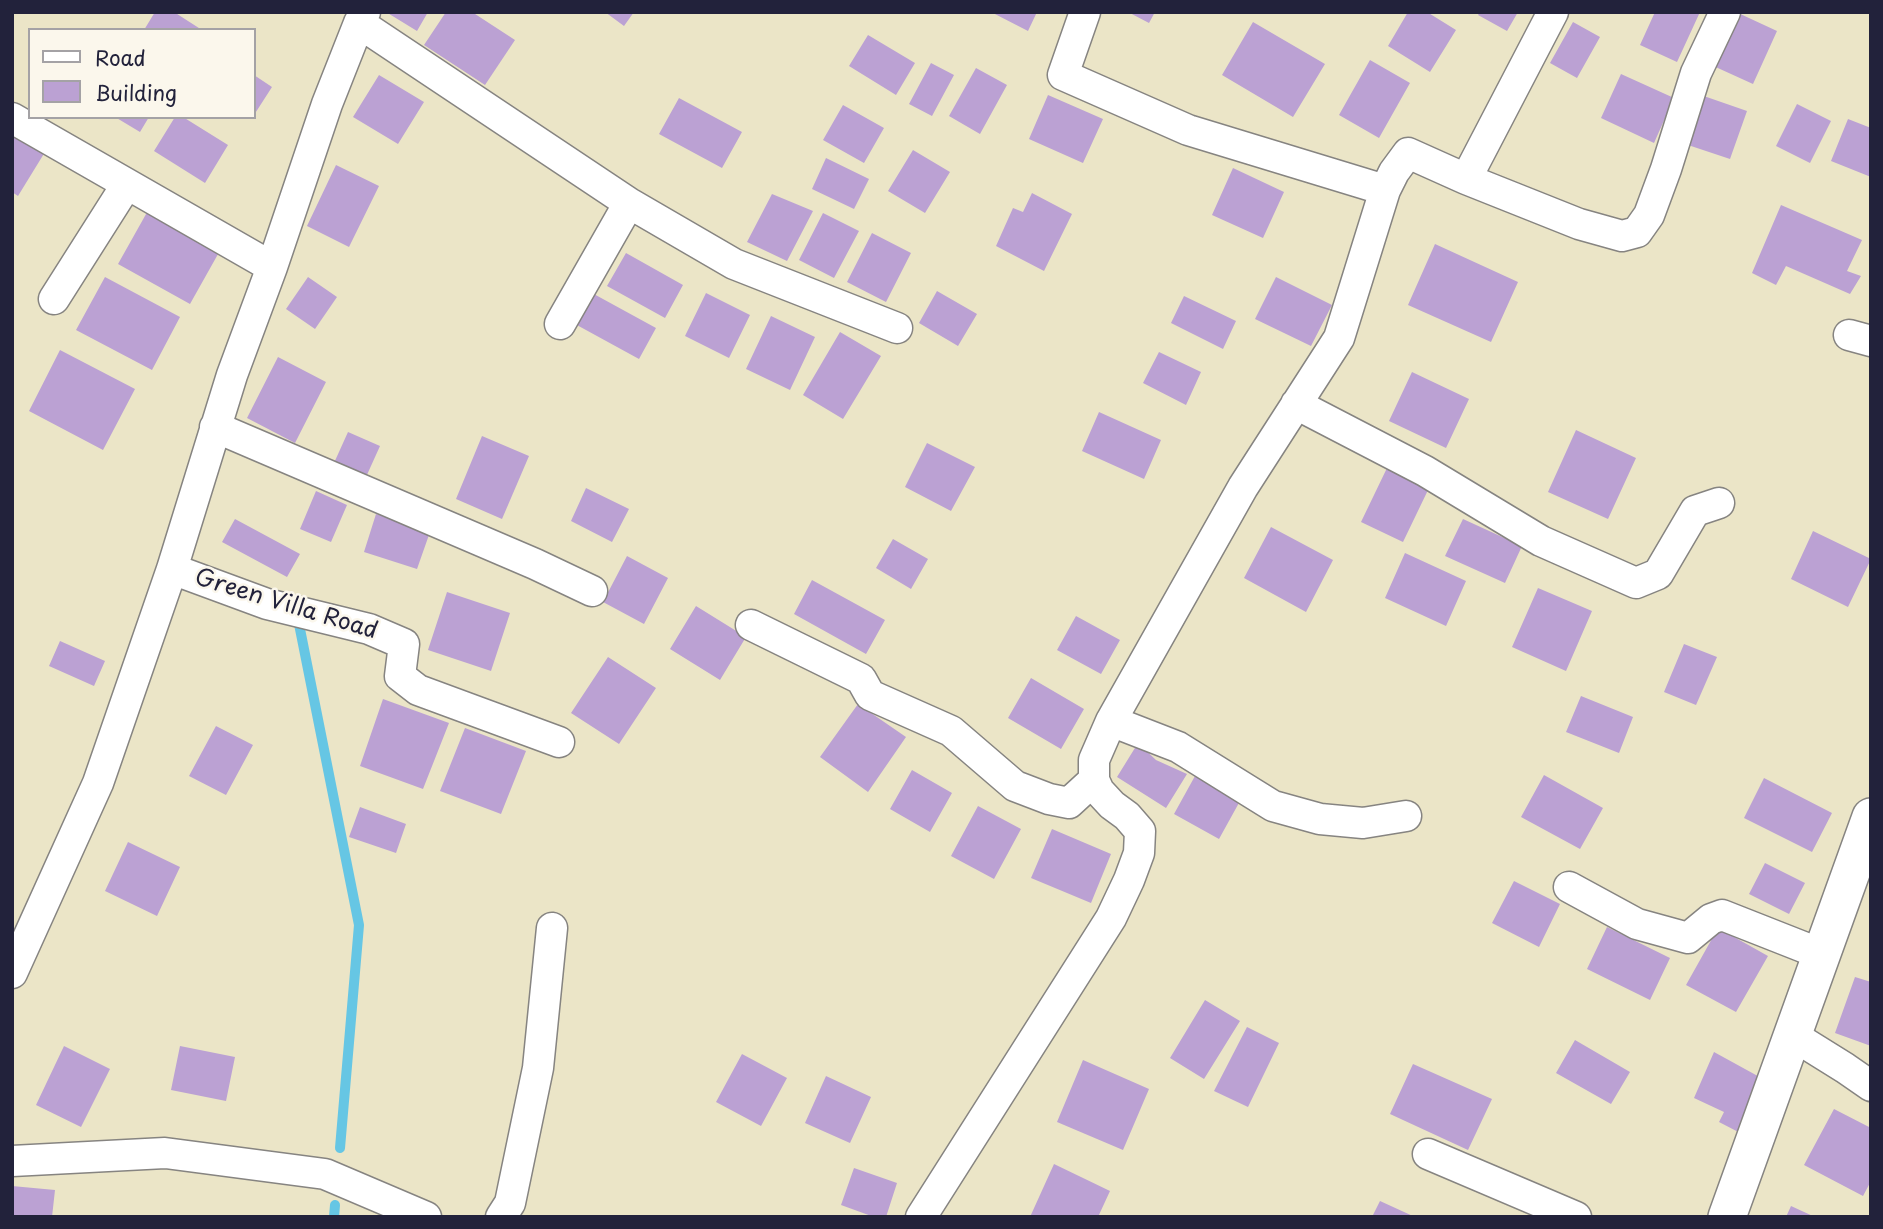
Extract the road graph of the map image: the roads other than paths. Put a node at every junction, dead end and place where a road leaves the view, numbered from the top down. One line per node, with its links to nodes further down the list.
1 (1086, 12): 8 (street)
2 (1553, 12): 6 (street)
3 (1725, 12): 6 (street)
4 (362, 18): 9 (street); 10 (street)
5 (12, 118): 7 (street)
6 (1466, 178): 8 (street)
7 (127, 184): 10 (street); 11 (street)
8 (1385, 190): 14 (street)
9 (629, 203): 12 (street); 13 (street)
10 (272, 267): 15 (street)
11 (54, 299)
12 (560, 324)
13 (897, 328)
14 (1296, 404): 16 (street); 20 (street)
15 (215, 427): 17 (street); 18 (street)
16 (1719, 503)
17 (172, 569): 21 (street, Green Villa Road); 28 (street)
18 (592, 592)
19 (751, 625): 22 (street)
20 (1111, 721): 22 (street); 23 (street)
21 (559, 742)
22 (1094, 780): 35 (street)
23 (1406, 816)
24 (1871, 817): 27 (street)
25 (1569, 887): 27 (street)
26 (552, 928): 34 (street)
27 (1821, 954): 29 (street)
28 (12, 973)
29 (1792, 1035): 30 (street); 37 (street)
30 (1871, 1086)
31 (1428, 1154): 36 (street)
32 (12, 1161): 33 (street)
33 (426, 1217)
34 (501, 1217)
35 (921, 1217)
36 (1576, 1217)
37 (1727, 1217)

